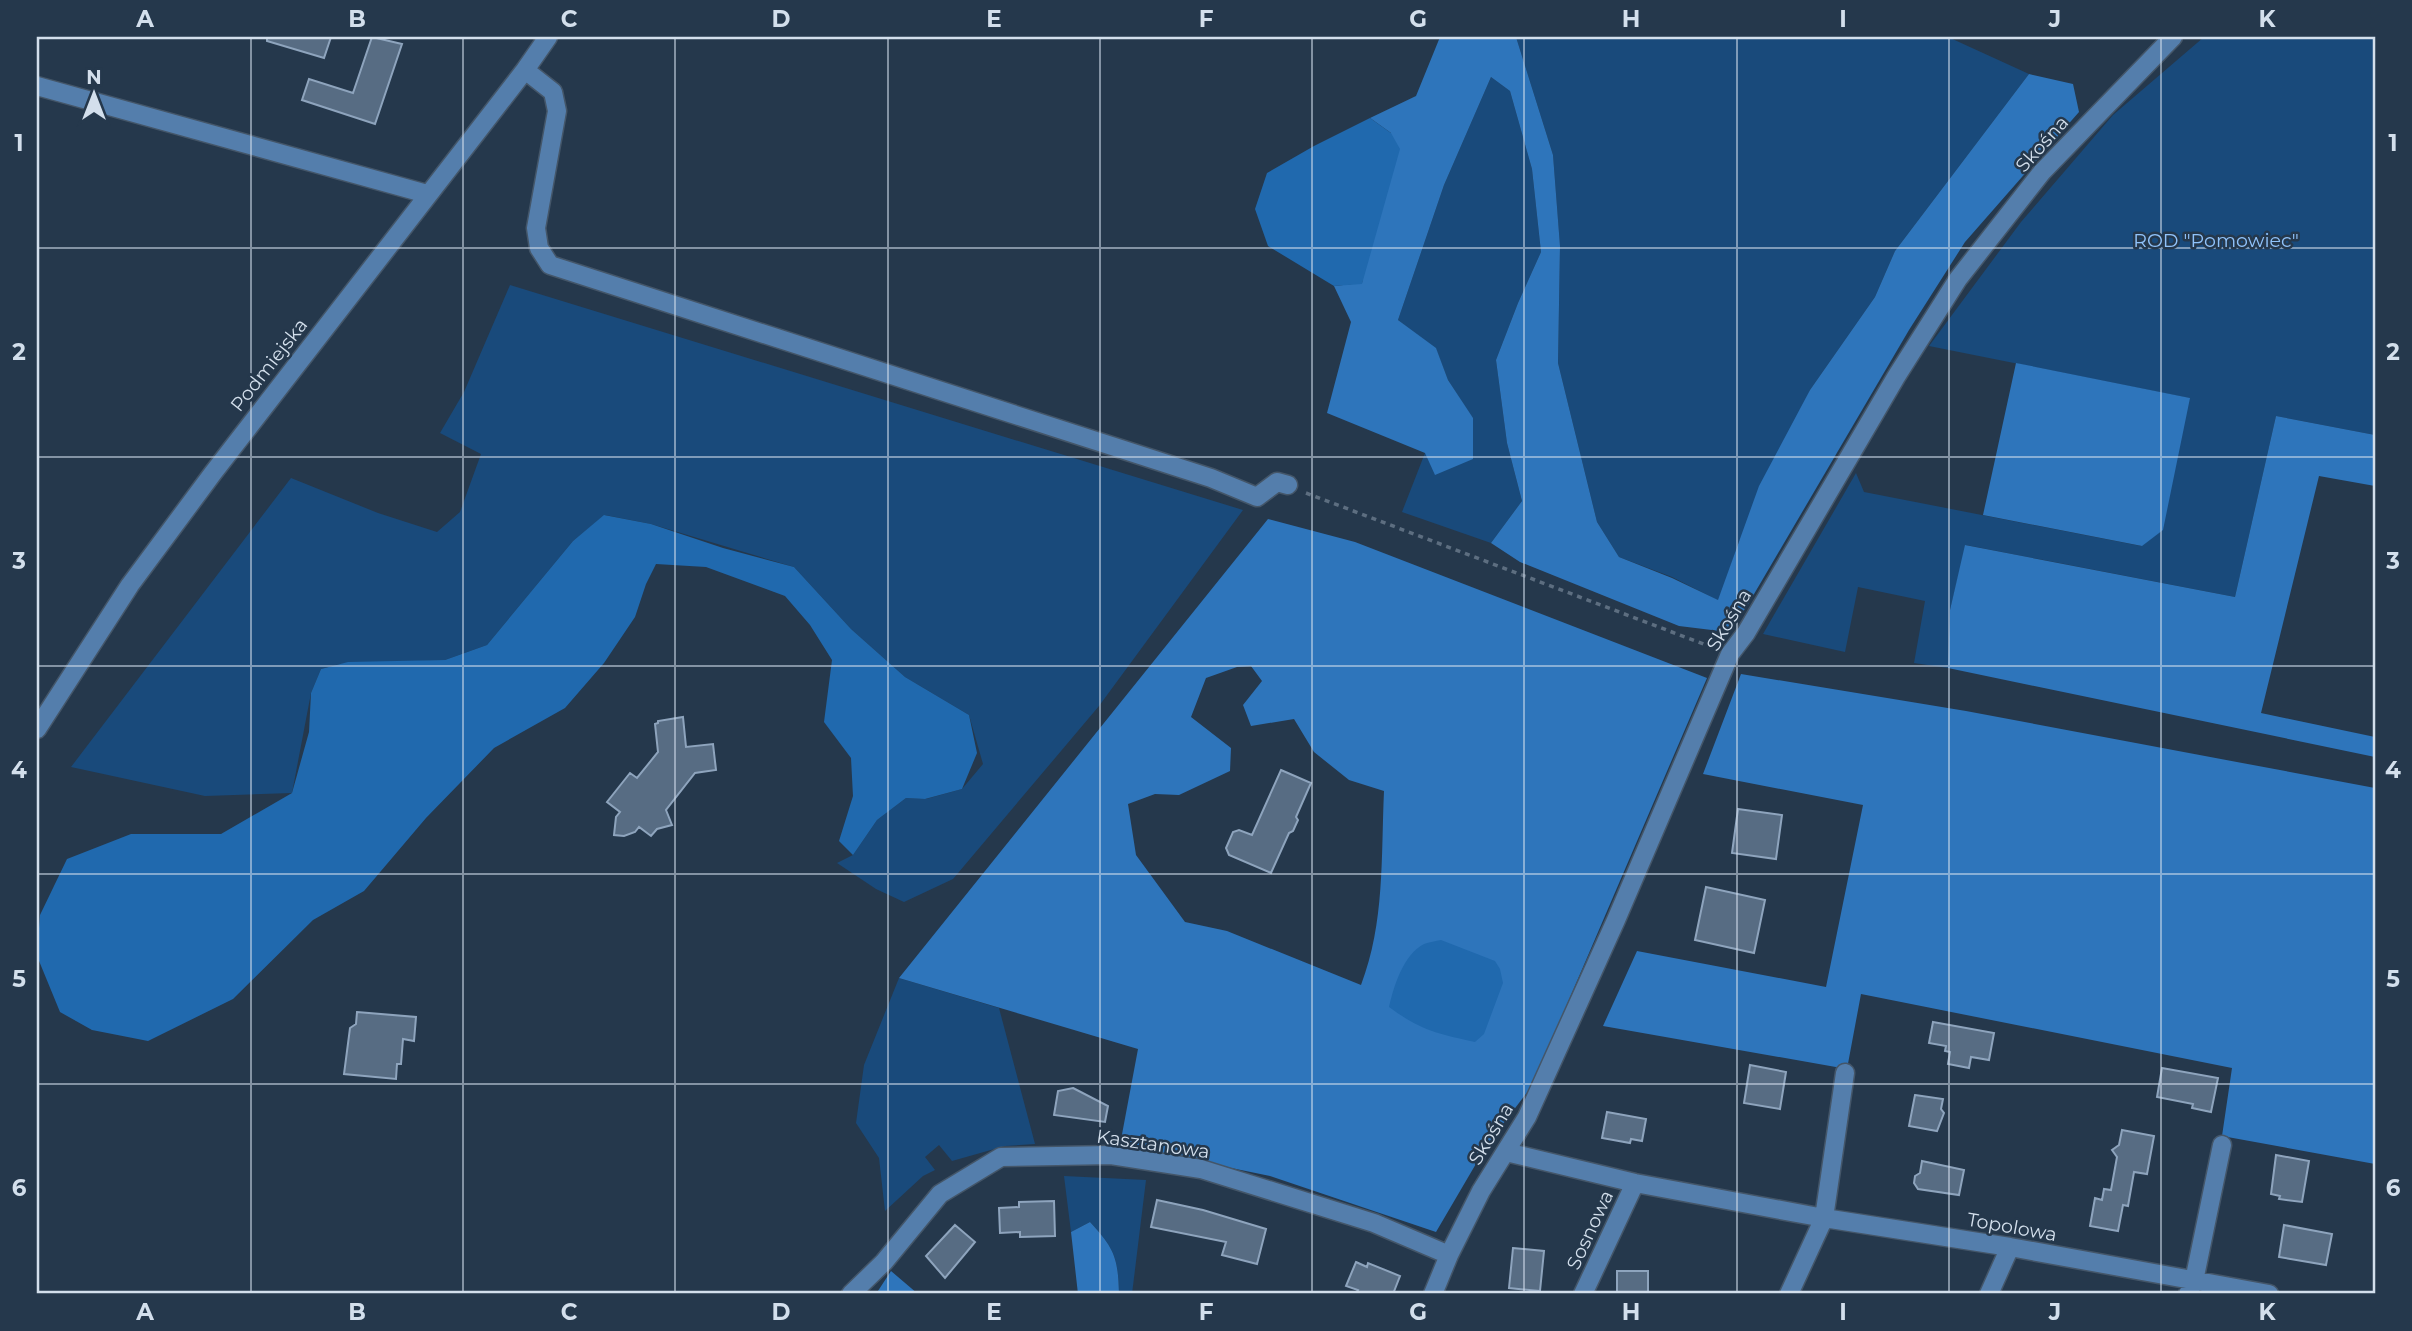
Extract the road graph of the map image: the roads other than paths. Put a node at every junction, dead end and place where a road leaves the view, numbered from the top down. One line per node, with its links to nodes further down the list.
1 (548, 37): 3 (street, Podmiejska)
2 (2173, 37): 10 (street, Skośna)
3 (525, 70): 5 (street, Podmiejska); 6 (street)
4 (37, 86): 5 (street)
5 (427, 194): 7 (street, Podmiejska)
6 (1288, 485)
7 (37, 729)
8 (1844, 1073): 12 (street)
9 (2221, 1145): 15 (street)
10 (1506, 1152): 11 (street, Topolowa); 14 (street, Skośna)
11 (1635, 1183): 12 (street, Topolowa); 18 (street, Sosnowa)
12 (1824, 1218): 13 (street, Topolowa); 19 (street)
13 (2010, 1247): 15 (street, Topolowa); 20 (street)
14 (1449, 1255): 16 (street, Kasztanowa); 17 (street, Skośna)
15 (2191, 1288): 21 (street, Topolowa)
16 (850, 1294)
17 (1433, 1294)
18 (1583, 1294)
19 (1789, 1294)
20 (1989, 1294)
21 (2269, 1294)

